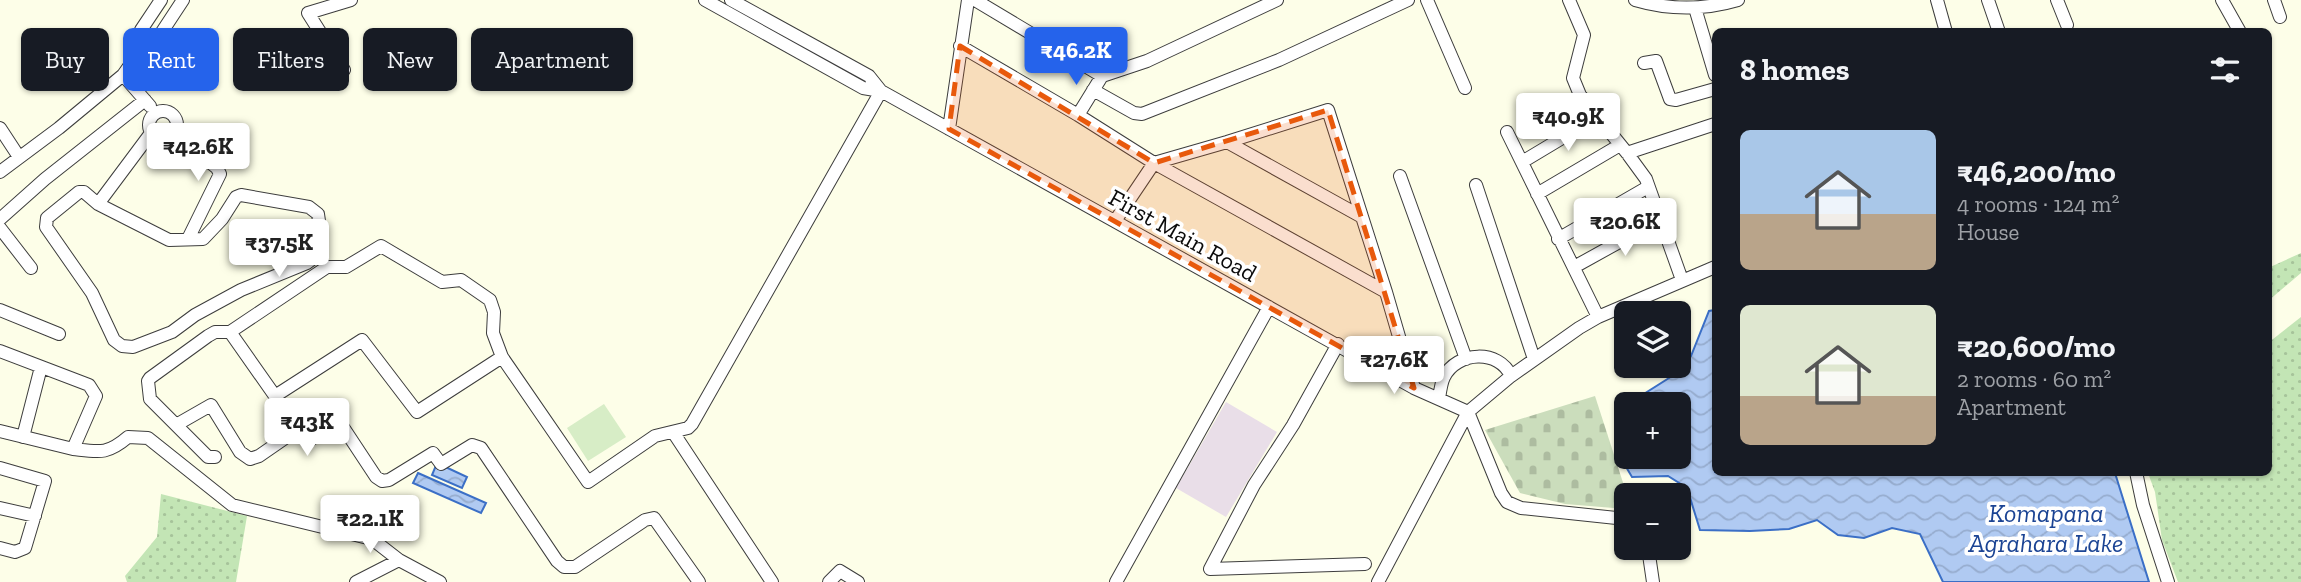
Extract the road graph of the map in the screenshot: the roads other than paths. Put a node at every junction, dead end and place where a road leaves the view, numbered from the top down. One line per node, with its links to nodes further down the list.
1 (160, 0): 23 (street)
2 (183, 0): 24 (street)
3 (351, 0): 25 (street)
4 (705, 0): 38 (street)
5 (731, 0): 38 (street)
6 (968, 0): 29 (street)
7 (975, 0): 33 (street)
8 (1277, 0): 19 (street)
9 (1408, 0): 35 (street)
10 (1427, 0): 34 (street)
11 (1569, 0): 42 (street)
12 (1635, 0): 20 (street)
13 (1937, 0): 26 (street)
14 (1988, 0): 27 (street)
15 (2057, 0): 22 (street)
16 (2222, 0): 28 (street)
17 (2274, 0): 21 (street)
18 (1730, 1): 20 (street)
19 (1263, 3): 33 (street)
20 (1695, 8): 31 (street)
21 (2280, 17)
22 (2067, 25)
23 (142, 28)
24 (165, 28)
25 (317, 28)
26 (1945, 28)
27 (1998, 28)
28 (2238, 28)
29 (960, 46): 41 (street); 44 (street)
30 (1644, 63): 36 (street)
31 (1712, 65)
32 (123, 75): 51 (street)
33 (1102, 76): 35 (street)
34 (1465, 88)
35 (1093, 90): 41 (street)
36 (1712, 90)
37 (137, 91): 39 (street)
38 (881, 91): 44 (street, First Main Road); 89 (street)
39 (145, 100): 40 (street); 61 (street)
40 (157, 113): 47 (street); 48 (street)
41 (1078, 115): 53 (street)
42 (1597, 117): 50 (street); 52 (street)
43 (1712, 125): 50 (street)
44 (949, 128): 63 (street, First Main Road)
45 (0, 129): 51 (street)
46 (1507, 132): 52 (street)
47 (151, 133): 48 (street); 59 (street)
48 (174, 134): 65 (street)
49 (1227, 142): 53 (street); 60 (street); 60 (street)
50 (1624, 149): 57 (street); 58 (street)
51 (19, 157): 54 (street)
52 (1522, 162): 58 (street)
53 (1153, 163): 63 (street); 71 (street)
54 (0, 172)
55 (1400, 176): 80 (street)
56 (1476, 185): 81 (street)
57 (1648, 187): 62 (street); 66 (street)
58 (1537, 194): 66 (street)
59 (98, 204): 65 (street); 65 (street)
60 (1362, 217): 71 (street)
61 (0, 219)
62 (1659, 220): 67 (street); 70 (street)
63 (1115, 221): 73 (street, First Main Road)
64 (0, 228): 68 (street)
65 (188, 239)
66 (1558, 239): 67 (street)
67 (1574, 267): 74 (street)
68 (31, 268)
69 (1712, 268): 70 (street)
70 (1682, 280): 74 (street)
71 (1386, 292): 84 (street)
72 (4, 306): 76 (street)
73 (1269, 307): 77 (street, First Main Road); 109 (street)
74 (1598, 317): 81 (street)
75 (230, 332): 79 (street); 79 (street); 87 (street)
76 (60, 334)
77 (1338, 344): 84 (street, First Main Road); 102 (street)
78 (0, 351): 82 (street)
79 (502, 357): 89 (street)
80 (1466, 359): 83 (street); 85 (street)
81 (1534, 359): 83 (street)
82 (41, 367): 90 (street); 91 (street)
83 (1511, 376): 86 (street)
84 (1414, 388): 85 (street, First Main Road)
85 (1439, 399): 86 (street, First Main Road)
86 (1468, 412): 97 (street); 110 (street)
87 (176, 425): 92 (street); 105 (street)
88 (0, 431): 90 (street)
89 (673, 432): 106 (street)
90 (23, 437): 91 (street)
91 (73, 449): 99 (street)
92 (215, 457)
93 (0, 468): 96 (street)
94 (2137, 476): 112 (street)
95 (0, 508): 96 (street)
96 (35, 516): 98 (street)
97 (1614, 519)
98 (0, 548)
99 (399, 560): 103 (street); 104 (street)
100 (1650, 560): 111 (street)
101 (1364, 564): 102 (street)
102 (1210, 575)
103 (356, 582)
104 (440, 582)
105 (699, 582)
106 (772, 582)
107 (830, 582): 108 (street)
108 (858, 582)
109 (1116, 582)
110 (1378, 582)
111 (1653, 582)
112 (2168, 582)

